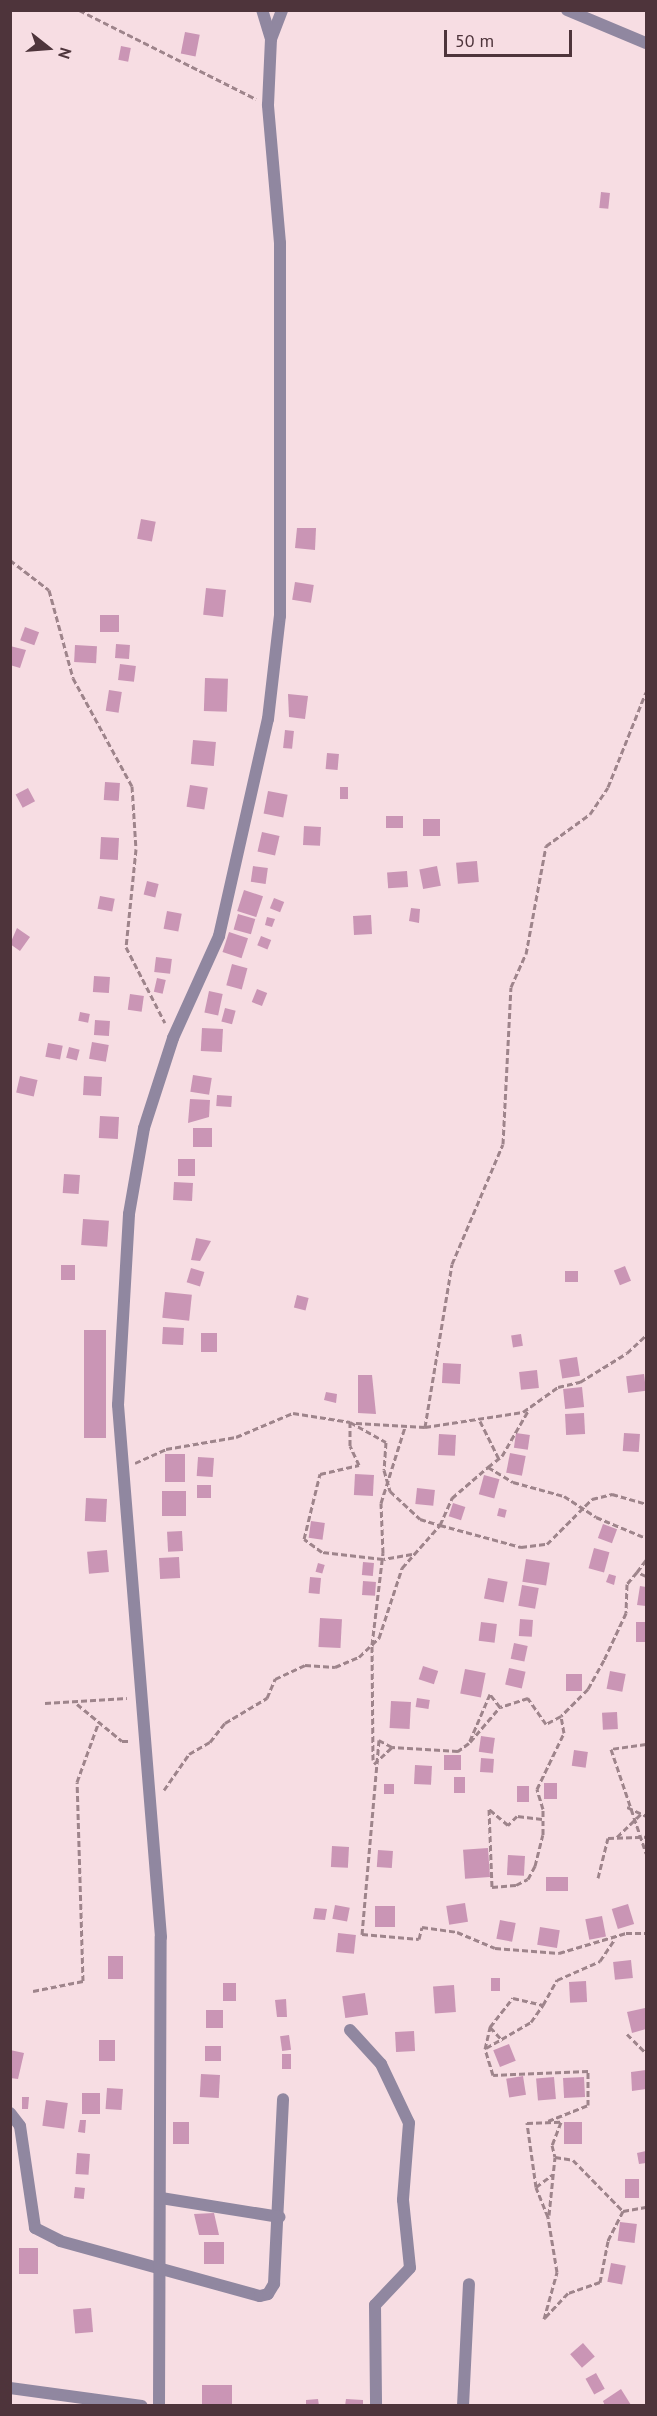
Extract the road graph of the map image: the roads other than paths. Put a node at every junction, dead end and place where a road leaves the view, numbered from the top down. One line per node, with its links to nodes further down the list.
1 (262, 10): 4 (street)
2 (282, 10): 4 (street)
3 (567, 10): 5 (street)
4 (271, 39): 9 (street)
5 (646, 43)
6 (350, 2030): 16 (street)
7 (283, 2099): 10 (street)
8 (10, 2113): 11 (street)
9 (161, 2198): 10 (street); 11 (street)
10 (279, 2217): 11 (street)
11 (159, 2268): 15 (street)
12 (469, 2284): 17 (street)
13 (10, 2388): 14 (street)
14 (142, 2406)
15 (159, 2406)
16 (376, 2406)
17 (463, 2406)

